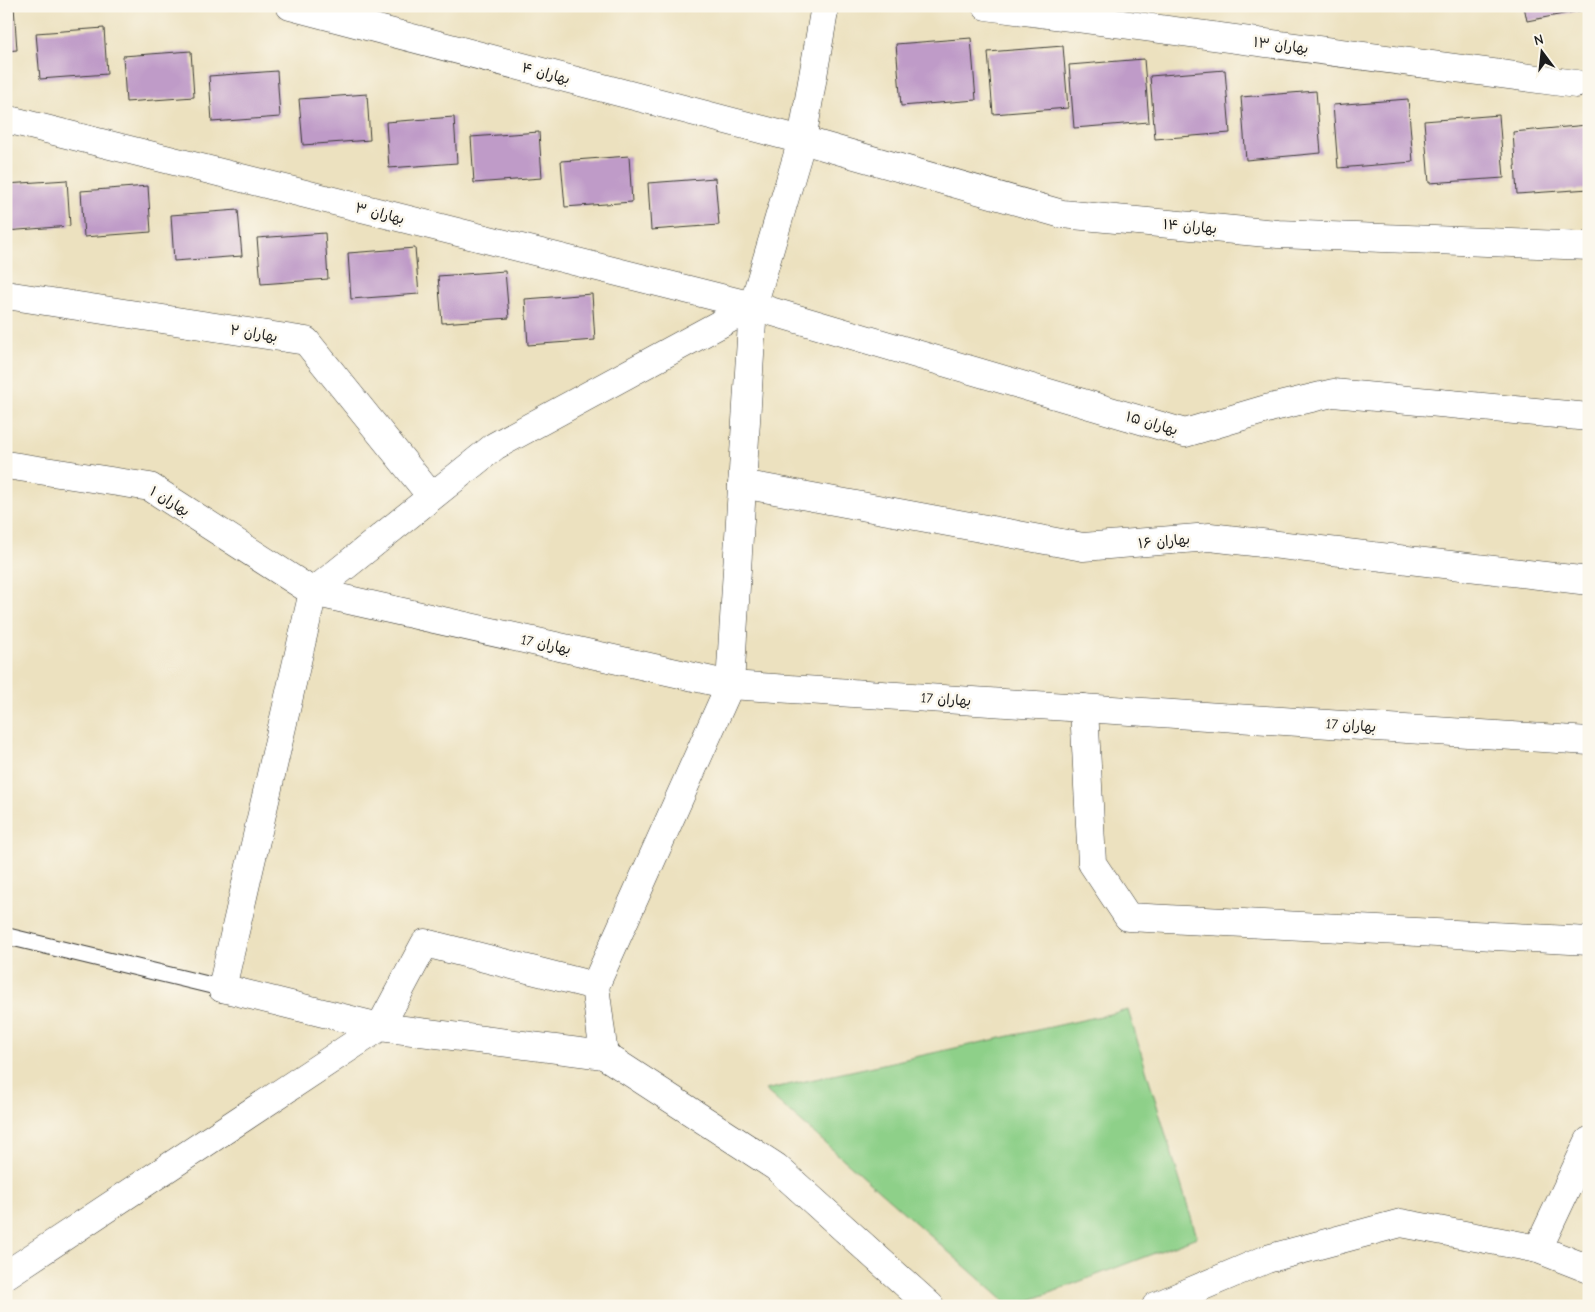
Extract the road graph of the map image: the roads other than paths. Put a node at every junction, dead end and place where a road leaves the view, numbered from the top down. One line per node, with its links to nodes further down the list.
1 (290, 6): 6 (street, بهاران ۴)
2 (825, 6): 6 (street)
3 (986, 6): 4 (street, بهاران ۱۳)
4 (1576, 84)
5 (6, 119): 9 (street, بهاران ۳)
6 (802, 140): 7 (street, بهاران ۱۴); 9 (street)
7 (1589, 246)
8 (6, 295): 13 (street, بهاران ۲)
9 (753, 306): 10 (street, بهاران ۱۵); 12 (street); 13 (street)
10 (1589, 417)
11 (6, 465): 15 (street, بهاران ۱)
12 (742, 484): 14 (street, بهاران ۱۶); 16 (street)
13 (431, 496): 15 (street)
14 (1589, 581)
15 (313, 592): 16 (street, بهاران 17); 22 (street)
16 (730, 685): 17 (street, بهاران 17); 21 (street)
17 (1084, 708): 18 (street, بهاران 17); 20 (street)
18 (1589, 741)
19 (6, 936): 22 (lane)
20 (1589, 942)
21 (595, 986): 23 (street); 24 (street)
22 (222, 988): 23 (street)
23 (380, 1027): 24 (street); 28 (street)
24 (604, 1055): 29 (street)
25 (1589, 1140): 26 (street)
26 (1538, 1249): 27 (street); 30 (street)
27 (1589, 1268)
28 (6, 1275)
29 (930, 1306)
30 (1156, 1306)

